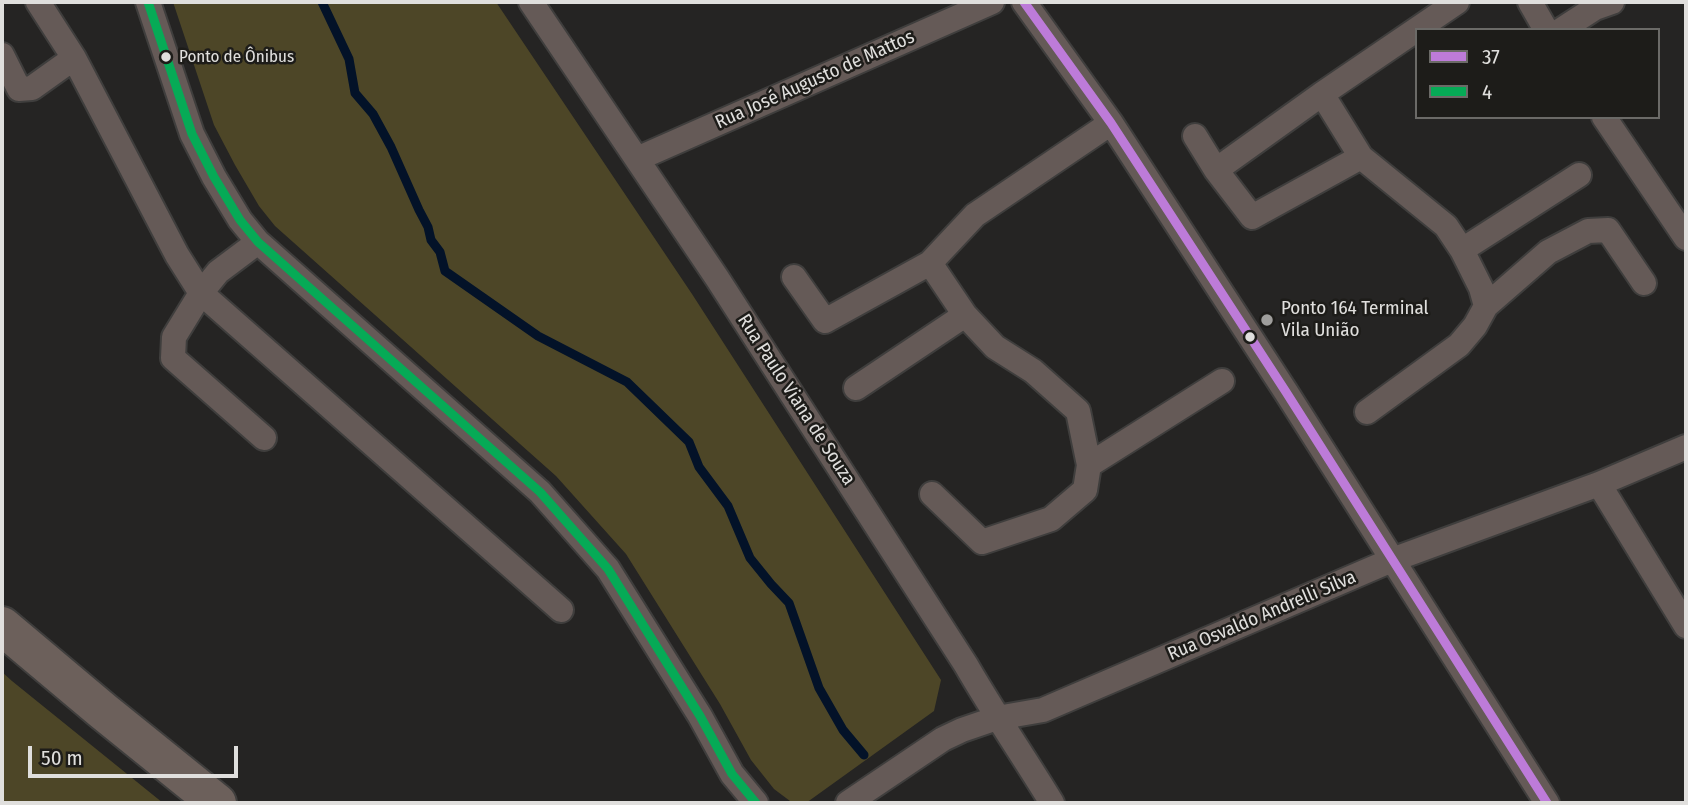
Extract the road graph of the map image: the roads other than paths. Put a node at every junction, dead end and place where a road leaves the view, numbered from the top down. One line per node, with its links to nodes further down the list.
1 (38, 2): 14 (street)
2 (148, 2): 24 (street)
3 (531, 2): 20 (street, Rua Paulo Viana de Souza)
4 (992, 2): 20 (street, Rua José Augusto de Mattos)
5 (1024, 2): 17 (street)
6 (1457, 2): 9 (street)
7 (1530, 2): 10 (street)
8 (1612, 2): 11 (street)
9 (1419, 28)
10 (1545, 28)
11 (1564, 28)
12 (1415, 31): 15 (street)
13 (2, 55): 14 (street)
14 (74, 58): 29 (street)
15 (1322, 94): 19 (street); 21 (street)
16 (1605, 119): 23 (street)
17 (1111, 123): 26 (street); 40 (street)
18 (1195, 136): 21 (street)
19 (1361, 157): 21 (street); 25 (street)
20 (637, 159): 44 (street, Rua Paulo Viana de Souza)
21 (1216, 170)
22 (1579, 175): 25 (street)
23 (1686, 239)
24 (258, 242): 29 (street); 46 (street)
25 (1462, 250): 30 (street)
26 (930, 263): 27 (street); 31 (street)
27 (794, 277)
28 (1644, 283): 30 (street)
29 (201, 293): 35 (street); 41 (street)
30 (1486, 306): 34 (street)
31 (965, 315): 33 (street); 37 (street)
32 (1222, 382): 37 (street)
33 (856, 388)
34 (1367, 412)
35 (264, 438)
36 (1686, 447): 38 (street, Rua Osvaldo Andrelli Silva)
37 (1089, 465): 39 (street)
38 (1599, 484): 40 (street, Rua Osvaldo Andrelli Silva); 43 (street)
39 (932, 494)
40 (1392, 560): 44 (street, Rua Osvaldo Andrelli Silva); 49 (street)
41 (561, 610)
42 (2, 626): 45 (highway)
43 (1686, 626)
44 (997, 718): 47 (street, Rua Osvaldo Andrelli Silva); 48 (street, Rua Paulo Viana de Souza)
45 (217, 803)
46 (756, 803)
47 (848, 803)
48 (1052, 803)
49 (1547, 803)

